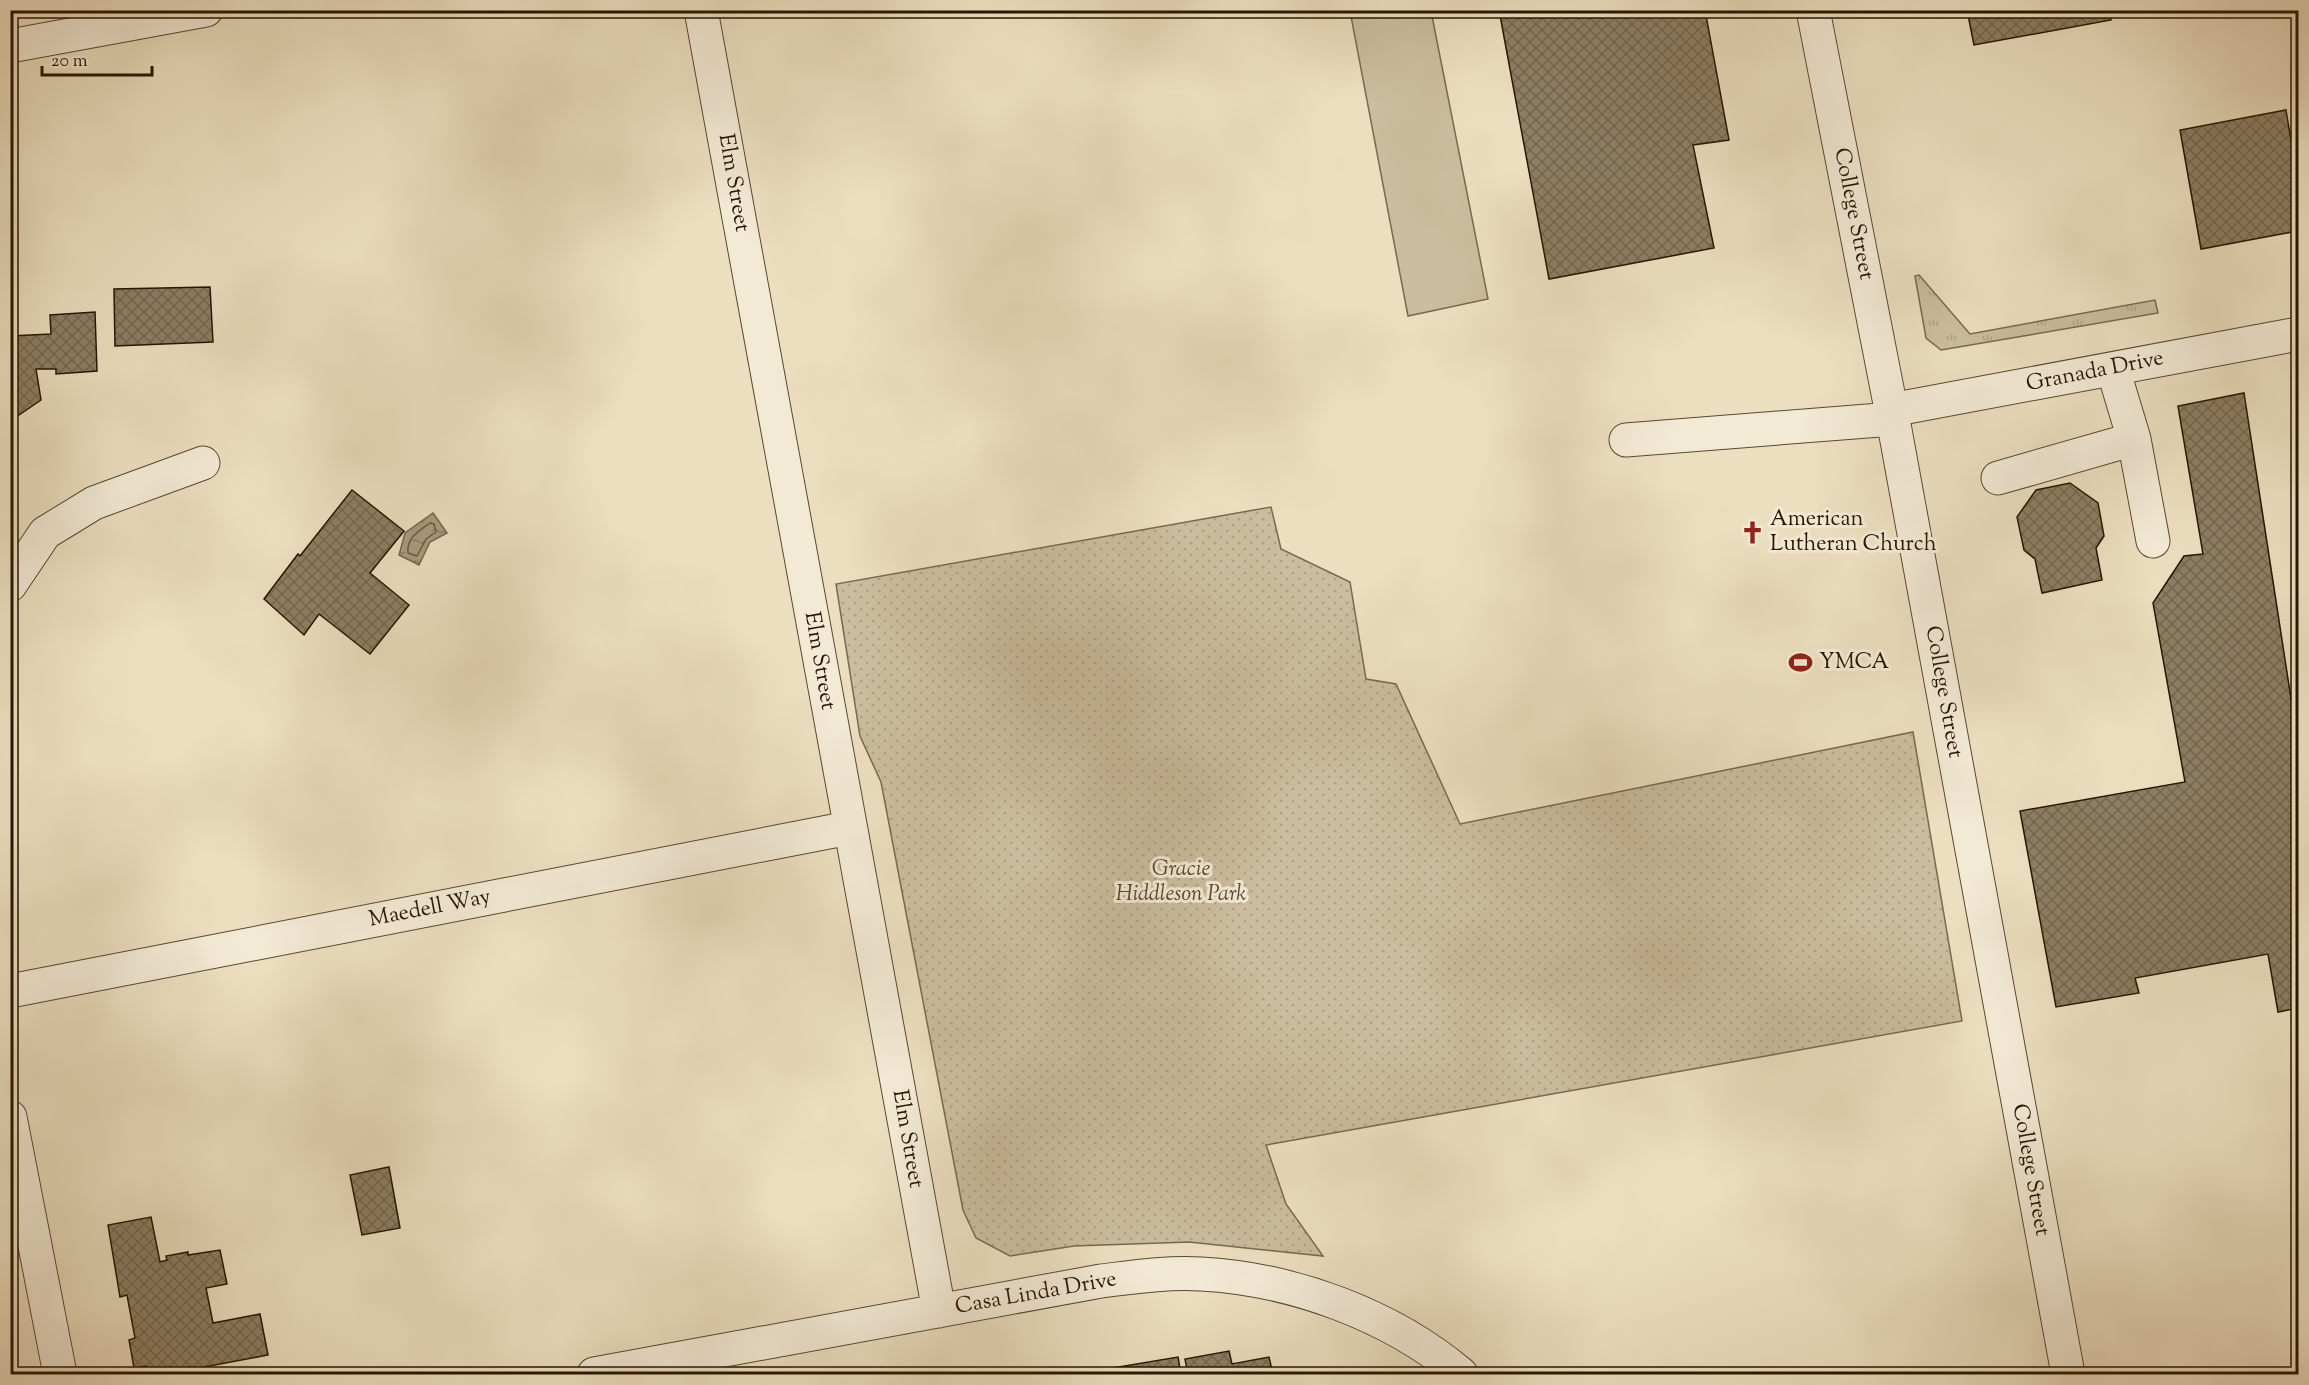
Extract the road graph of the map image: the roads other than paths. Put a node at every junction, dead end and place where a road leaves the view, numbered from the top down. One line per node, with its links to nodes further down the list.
1 (206, 10): 4 (street)
2 (701, 10): 14 (street, Elm Street)
3 (1813, 10): 7 (street, College Street)
4 (10, 46)
5 (2298, 334): 6 (street, Granada Drive)
6 (2114, 369): 7 (street, Granada Drive); 8 (street)
7 (1892, 414): 9 (street, Granada Drive); 21 (street, College Street)
8 (2134, 439): 11 (street); 12 (street)
9 (1626, 440)
10 (202, 463): 13 (street)
11 (1998, 478)
12 (2153, 541)
13 (10, 585)
14 (849, 828): 15 (street, Maedell Way); 17 (street, Elm Street)
15 (10, 991)
16 (10, 1118): 18 (street)
17 (939, 1311): 19 (street, Casa Linda Drive); 20 (street, Casa Linda Drive)
18 (60, 1374)
19 (594, 1374)
20 (1461, 1374)
21 (2068, 1374)

